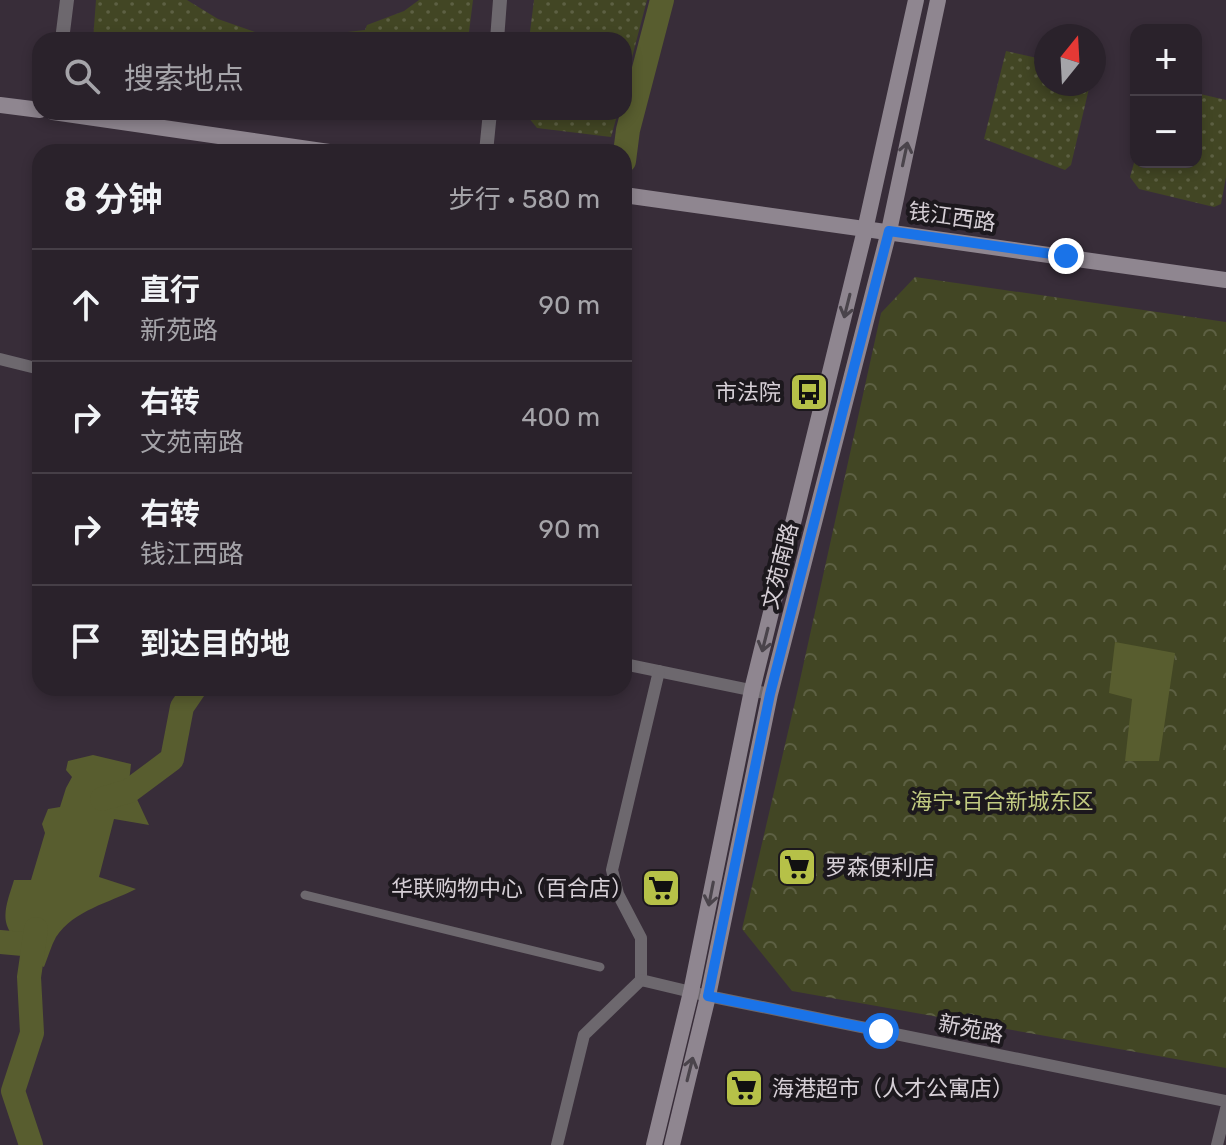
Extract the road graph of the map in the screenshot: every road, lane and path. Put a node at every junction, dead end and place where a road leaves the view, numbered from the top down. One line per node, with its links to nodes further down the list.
1 (67, 0): 5 (street)
2 (500, 0): 6 (street)
3 (916, 0): 14 (main road, 文苑南路)
4 (938, 0): 15 (main road, 文苑南路, one-way to 4)
5 (63, 32)
6 (498, 32)
7 (0, 105): 8 (main road)
8 (32, 109)
9 (108, 120): 11 (main road)
10 (489, 120): 12 (street)
11 (274, 144)
12 (487, 144)
13 (632, 196): 14 (main road, 钱江西路)
14 (865, 230): 15 (main road, 钱江西路); 21 (main road, 文苑南路, one-way to 21)
15 (889, 231): 16 (main road, 钱江西路); 22 (main road, 文苑南路)
16 (1226, 280)
17 (0, 359): 18 (street)
18 (32, 367)
19 (632, 666): 20 (street)
20 (659, 671): 21 (street); 25 (street)
21 (752, 690): 22 (street); 26 (main road, 文苑南路, one-way to 26)
22 (770, 694): 27 (main road, 文苑南路)
23 (305, 895): 24 (street)
24 (600, 967)
25 (641, 980): 26 (street, 新苑路); 30 (street)
26 (691, 992): 27 (street, 新苑路); 31 (main road, 文苑南路)
27 (708, 996): 28 (street, 新苑路); 32 (main road, 文苑南路, one-way to 27)
28 (1226, 1101)
29 (1226, 1109): 33 (street)
30 (557, 1145)
31 (654, 1145)
32 (672, 1145)
33 (1217, 1145)

